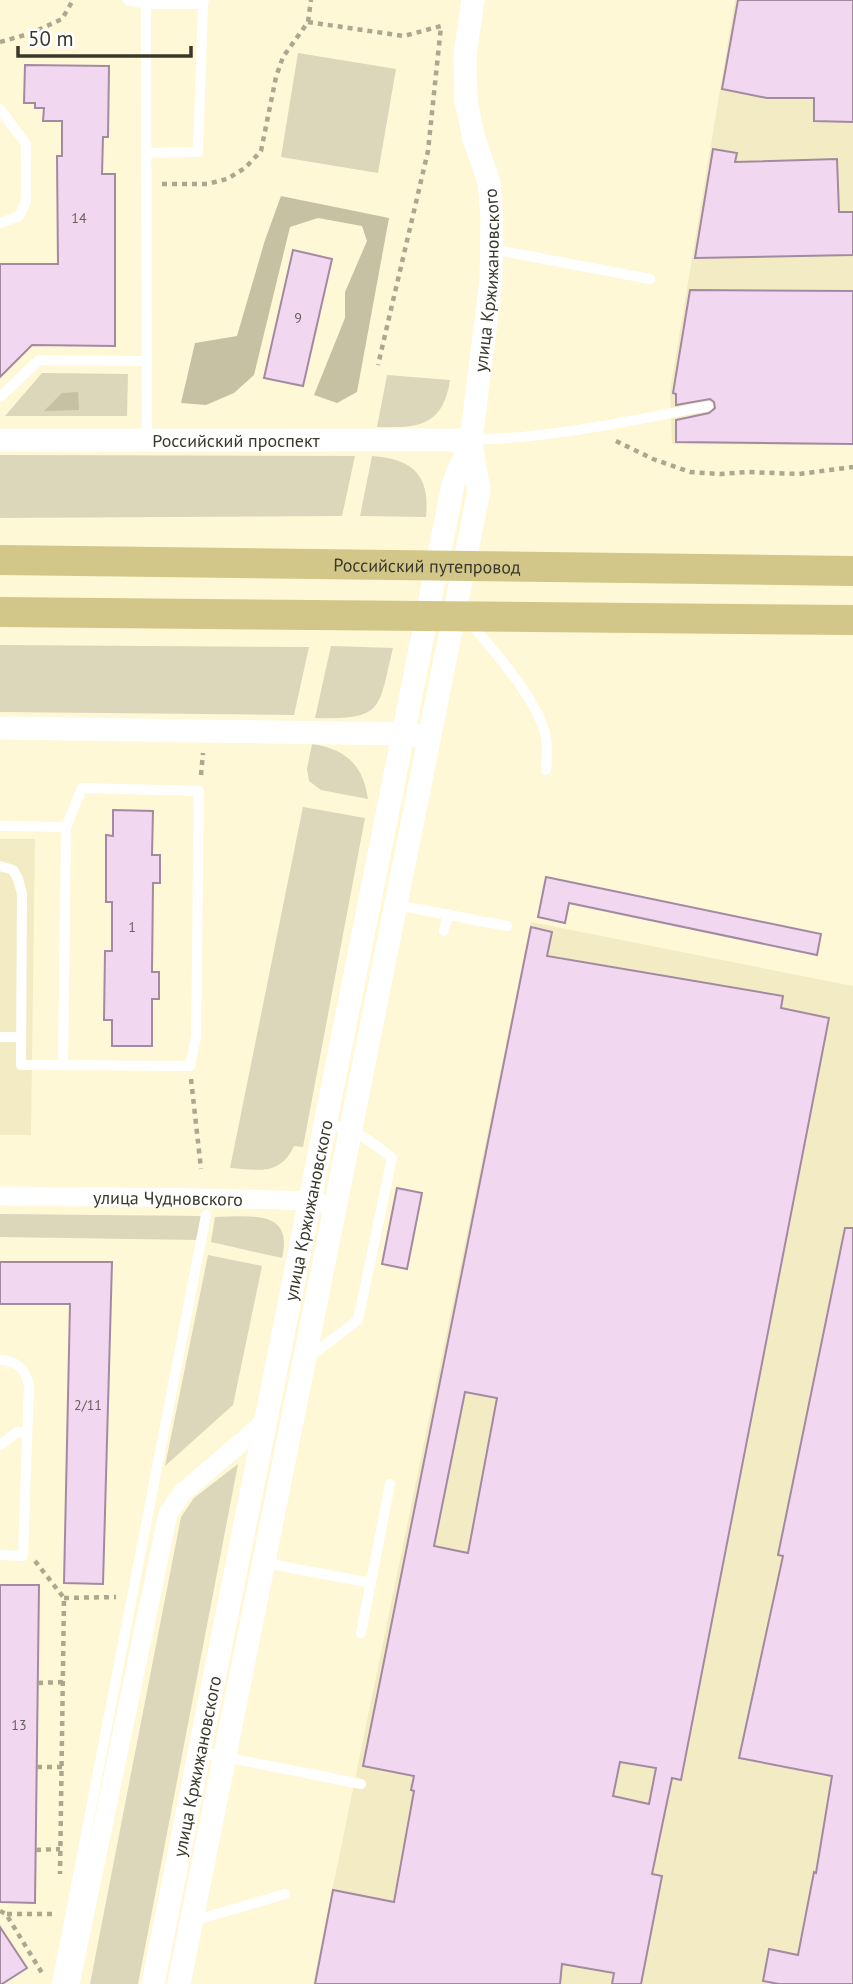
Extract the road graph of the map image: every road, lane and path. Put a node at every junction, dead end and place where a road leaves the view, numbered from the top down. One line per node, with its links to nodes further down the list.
1 (73, 0): 8 (path)
2 (128, 0): 6 (lane)
3 (312, 0): 7 (path)
4 (473, 0): 13 (street, улица Кржижановского)
5 (203, 2): 6 (lane); 10 (lane)
6 (146, 4): 10 (lane)
7 (308, 22): 11 (path); 16 (path)
8 (0, 42)
9 (0, 109): 12 (lane)
10 (147, 153): 11 (lane)
11 (147, 184): 15 (lane)
12 (0, 223)
13 (491, 248): 14 (lane); 21 (street, улица Кржижановского)
14 (650, 279)
15 (146, 361): 17 (lane); 22 (lane)
16 (379, 365)
17 (0, 397)
18 (708, 407): 19 (lane)
19 (592, 428): 21 (lane); 23 (path)
20 (0, 440): 22 (street, Российский проспект)
21 (471, 440): 22 (street, Российский проспект); 26 (street, улица Кржижановского); 30 (street, улица Кржижановского)
22 (147, 441)
23 (853, 467)
24 (0, 560): 25 (main road, Российский путепровод)
25 (853, 571)
26 (455, 608): 31 (street, улица Кржижановского); 33 (lane)
27 (0, 612): 28 (main road)
28 (853, 620)
29 (0, 728): 30 (street)
30 (402, 734): 31 (street); 38 (street, улица Кржижановского)
31 (428, 738): 39 (street, улица Кржижановского)
32 (204, 745): 34 (path)
33 (546, 770)
34 (199, 791): 36 (lane); 46 (lane)
35 (0, 827): 36 (lane)
36 (66, 827): 45 (lane)
37 (0, 866): 44 (lane)
38 (370, 899): 39 (street); 47 (street, улица Кржижановского)
39 (396, 904): 40 (lane); 48 (street, улица Кржижановского)
40 (448, 915): 41 (lane); 42 (lane)
41 (507, 926)
42 (444, 931)
43 (0, 1037): 44 (lane)
44 (21, 1037): 45 (lane)
45 (64, 1065): 46 (lane)
46 (190, 1066): 49 (path)
47 (326, 1123): 48 (lane); 51 (street, улица Кржижановского)
48 (351, 1129): 52 (street, улица Кржижановского); 55 (lane)
49 (201, 1169)
50 (0, 1196): 51 (street, улица Чудновского)
51 (310, 1201): 52 (street, улица Чудновского); 56 (street, улица Кржижановского)
52 (336, 1206): 55 (street, улица Кржижановского)
53 (206, 1215): 65 (lane)
54 (0, 1360): 57 (lane)
55 (304, 1360): 63 (street, улица Кржижановского)
56 (265, 1422): 62 (street, улица Кржижановского); 85 (street)
57 (27, 1432): 58 (lane); 61 (lane)
58 (0, 1445)
59 (390, 1484): 64 (lane)
60 (0, 1555): 61 (lane)
61 (23, 1556): 66 (path)
62 (237, 1558): 63 (street); 70 (street, улица Кржижановского)
63 (265, 1563): 64 (lane); 71 (street, улица Кржижановского)
64 (371, 1583): 67 (lane)
65 (132, 1597): 66 (path); 81 (lane)
66 (64, 1598): 68 (path)
67 (361, 1633)
68 (63, 1682): 69 (path); 73 (path)
69 (38, 1683)
70 (199, 1752): 71 (lane); 86 (street, улица Кржижановского)
71 (226, 1757): 74 (lane); 82 (street, улица Кржижановского)
72 (37, 1767): 73 (path)
73 (62, 1767): 75 (path)
74 (361, 1784)
75 (60, 1849): 76 (path); 77 (path)
76 (36, 1850)
77 (60, 1875)
78 (285, 1894): 82 (lane)
79 (0, 1911): 80 (path)
80 (6, 1914): 81 (path); 83 (path)
81 (71, 1914): 84 (lane)
82 (192, 1921): 87 (street, улица Кржижановского)
83 (48, 1984)
84 (57, 1984)
85 (71, 1984)
86 (153, 1984)
87 (179, 1984)

